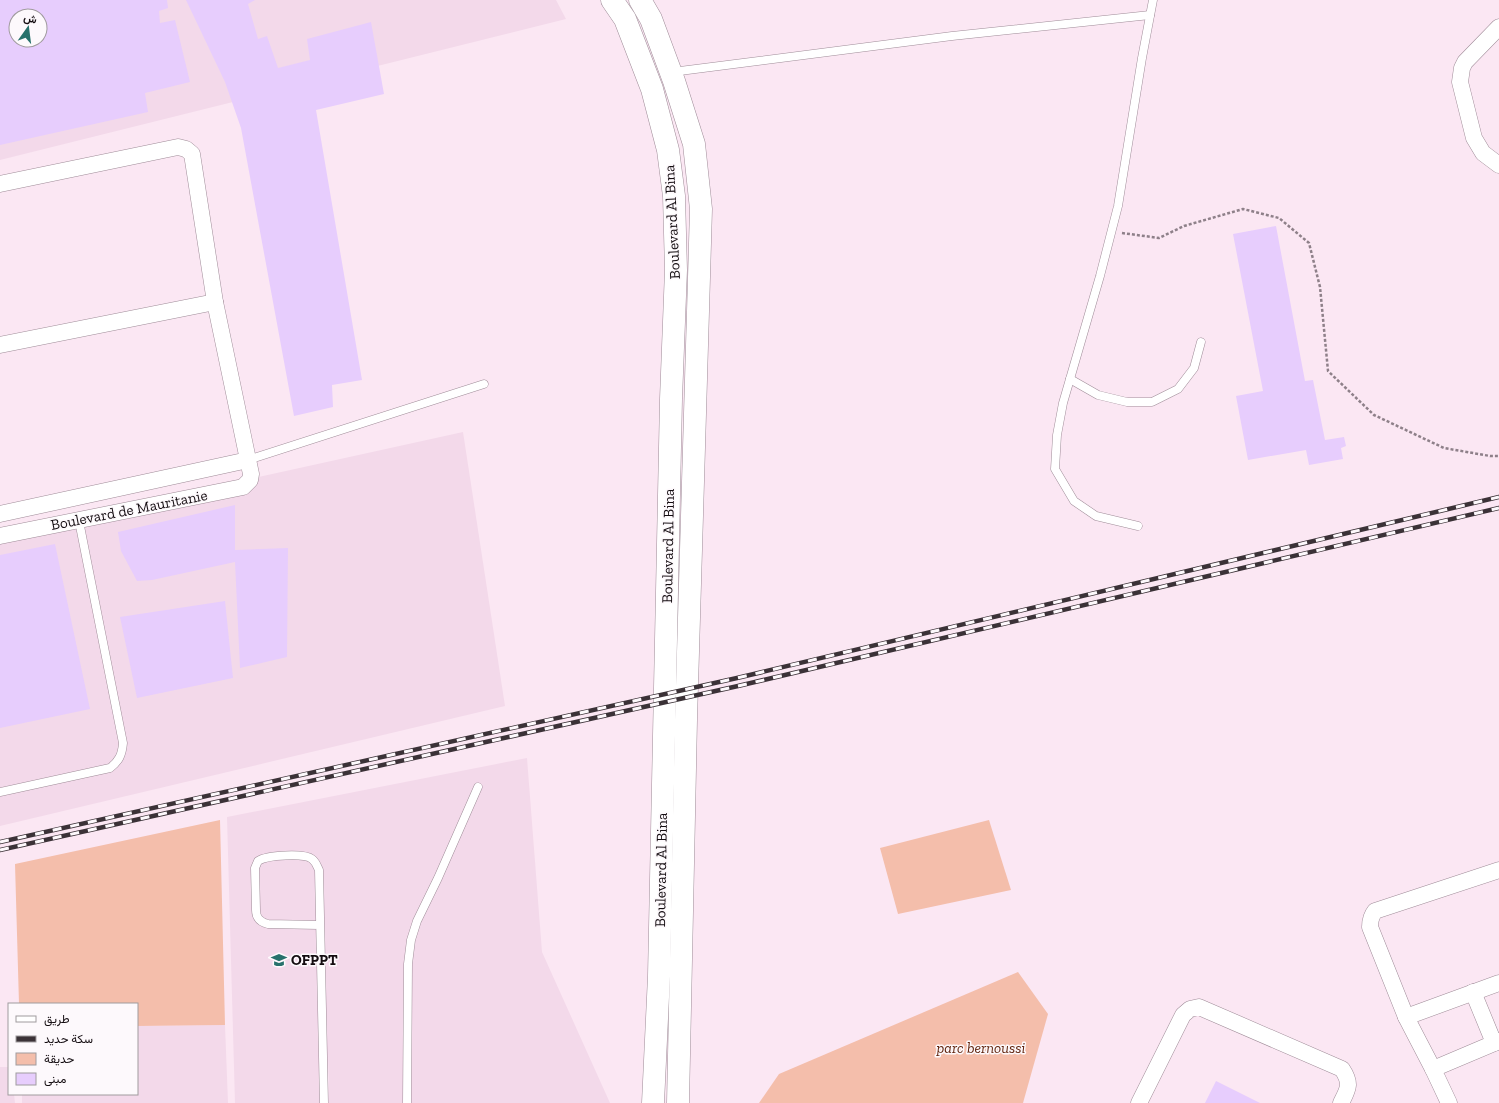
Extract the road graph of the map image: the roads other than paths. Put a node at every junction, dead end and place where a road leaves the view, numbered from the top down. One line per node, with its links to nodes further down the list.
1 (612, 0): 30 (main road, Boulevard Al Bina)
2 (640, 0): 6 (main road, Boulevard Al Bina)
3 (1153, 0): 4 (lane)
4 (1150, 15): 6 (lane); 12 (lane)
5 (1499, 27): 7 (street)
6 (671, 72): 31 (main road, Boulevard Al Bina)
7 (1499, 165)
8 (0, 184): 9 (street)
9 (215, 302): 11 (street); 14 (street)
10 (1201, 342): 12 (lane)
11 (0, 346)
12 (1070, 379): 17 (lane)
13 (484, 384): 14 (lane)
14 (250, 467): 15 (street, Boulevard de Mauritanie); 16 (street, Boulevard de Mauritanie)
15 (0, 514)
16 (79, 521): 18 (street, Boulevard de Mauritanie); 20 (lane)
17 (1138, 526)
18 (0, 536)
19 (478, 787): 29 (lane)
20 (0, 792)
21 (1499, 870): 25 (street)
22 (319, 925): 22 (lane); 28 (lane)
23 (1499, 983): 24 (street)
24 (1473, 992): 25 (street); 26 (street)
25 (1406, 1017): 27 (street)
26 (1497, 1042): 27 (street)
27 (1433, 1069): 34 (street)
28 (324, 1103)
29 (407, 1103)
30 (653, 1103)
31 (678, 1103)
32 (1139, 1103): 33 (street)
33 (1341, 1103)
34 (1449, 1103)

